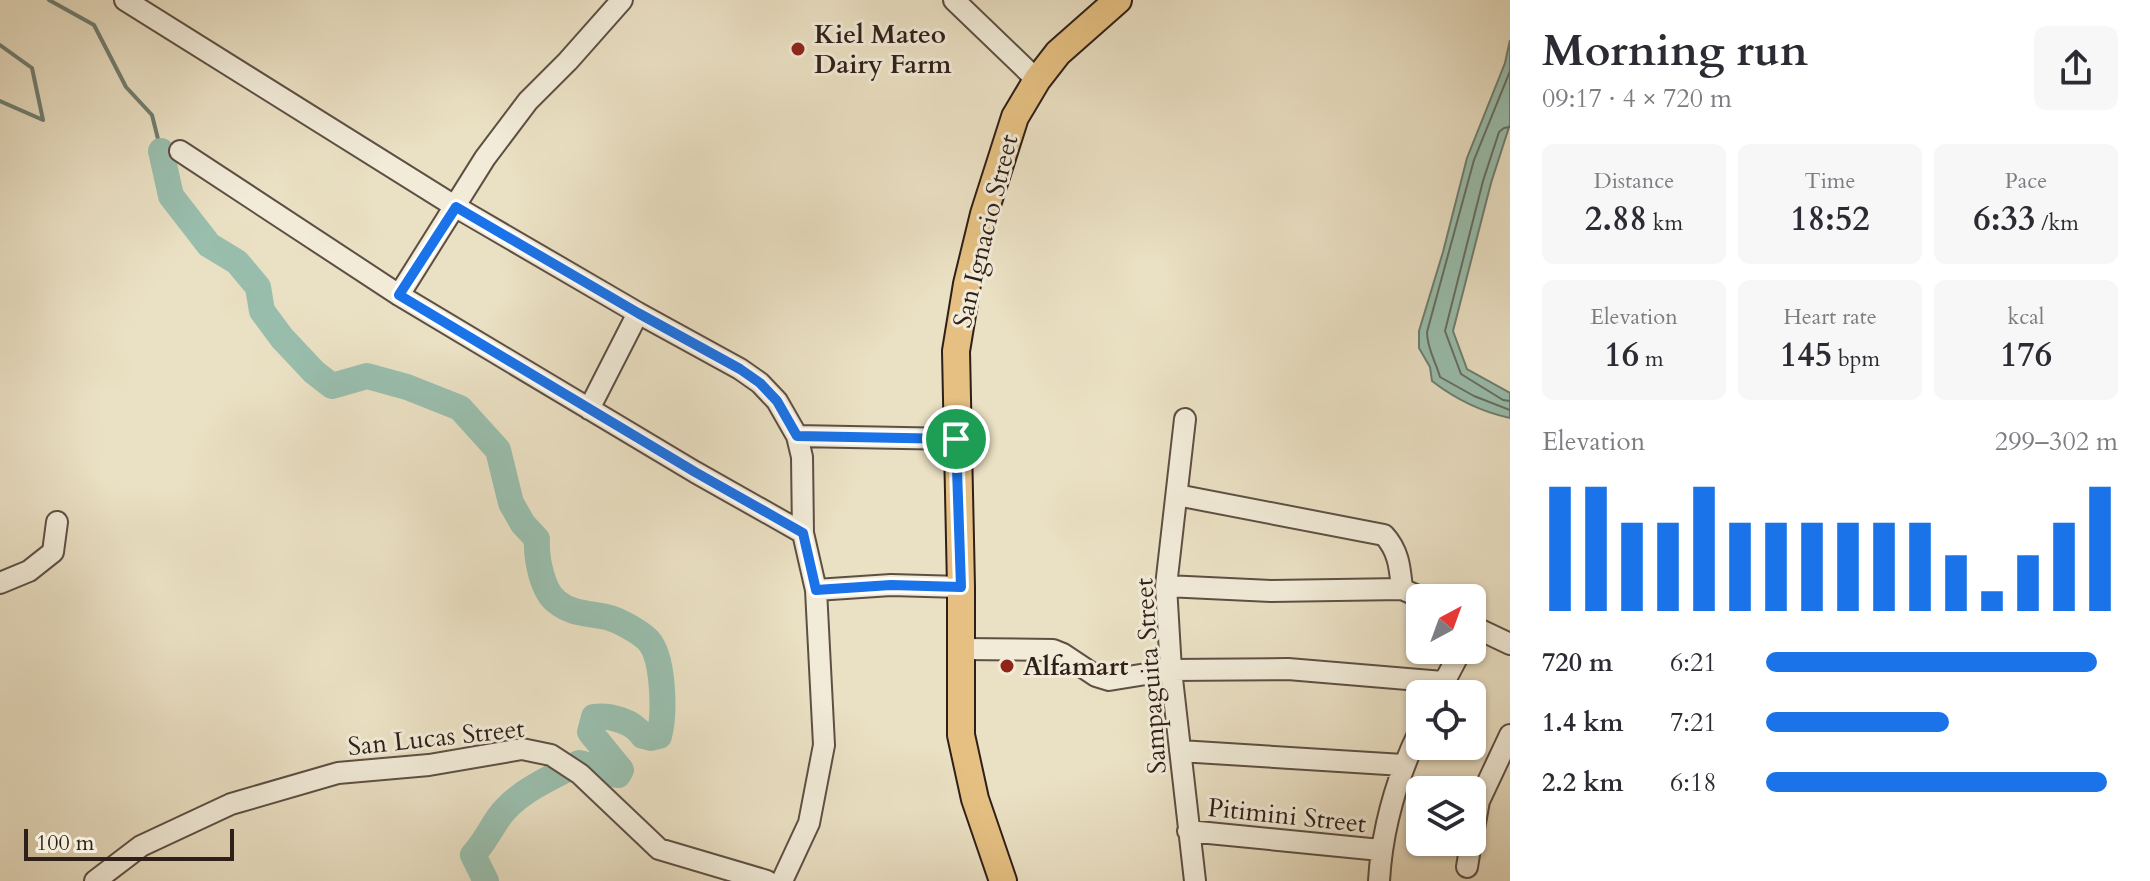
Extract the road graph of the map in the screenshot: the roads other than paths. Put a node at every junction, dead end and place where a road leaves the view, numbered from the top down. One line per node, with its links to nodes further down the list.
1 (125, 0): 7 (street)
2 (622, 0): 7 (street)
3 (954, 0): 5 (street)
4 (1118, 0): 5 (main road, San Ignacio Street)
5 (1037, 80): 13 (main road, San Ignacio Street)
6 (180, 151): 8 (street)
7 (456, 207): 8 (street); 9 (street)
8 (399, 295): 10 (street)
9 (638, 313): 10 (street); 12 (street)
10 (589, 409): 16 (street)
11 (1185, 419): 14 (street, Sampaguita Street)
12 (797, 436): 13 (street); 16 (street)
13 (956, 439): 19 (main road, San Ignacio Street)
14 (1177, 495): 18 (street, Sampaguita Street); 20 (street)
15 (57, 522): 17 (street)
16 (803, 533): 21 (street)
17 (0, 583)
18 (1166, 586): 20 (street); 26 (street, Sampaguita Street)
19 (961, 587): 21 (street); 25 (main road, San Ignacio Street)
20 (1402, 589): 22 (street)
21 (816, 590): 39 (street)
22 (1406, 591)
23 (1486, 634): 24 (street)
24 (1510, 644)
25 (961, 649): 26 (street); 40 (main road, San Ignacio Street)
26 (1171, 670): 27 (street); 29 (street, Sampaguita Street)
27 (1406, 684)
28 (1510, 735): 32 (street)
29 (1180, 751): 31 (street); 33 (street, Sampaguita Street)
30 (1406, 759): 31 (street)
31 (1403, 765): 34 (street)
32 (1486, 786)
33 (1188, 831): 34 (street, Pitimini Street); 41 (street, Sampaguita Street)
34 (1380, 850): 42 (street)
35 (1469, 856): 36 (street)
36 (1467, 867)
37 (100, 877): 38 (street, San Lucas Street)
38 (767, 881)
39 (782, 881)
40 (1003, 881)
41 (1195, 881)
42 (1379, 881)

